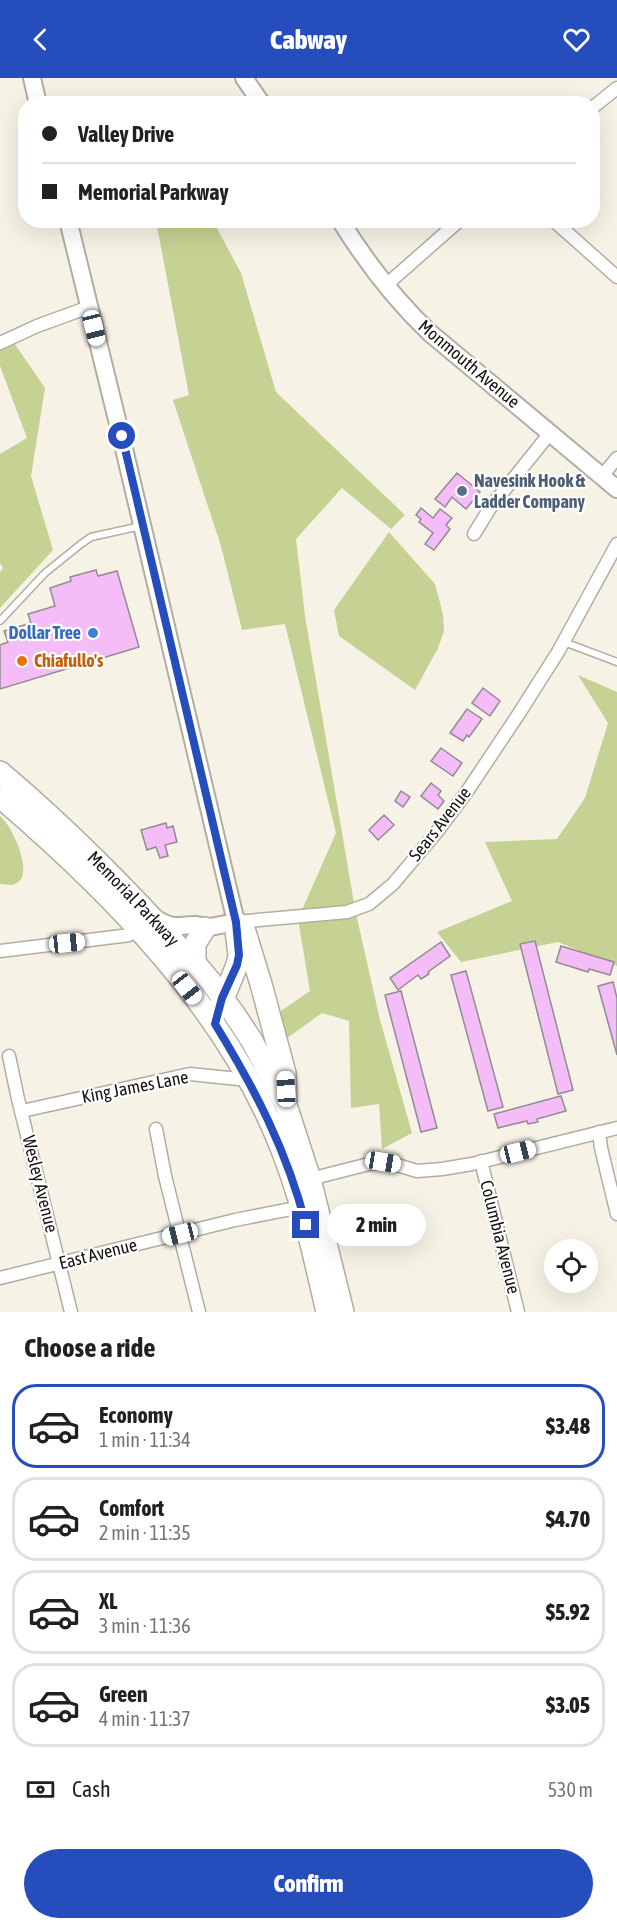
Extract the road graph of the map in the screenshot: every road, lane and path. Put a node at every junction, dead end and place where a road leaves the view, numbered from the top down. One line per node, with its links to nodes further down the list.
1 (32, 78): 4 (street)
2 (244, 78): 5 (street)
3 (617, 88): 6 (street)
4 (36, 96)
5 (256, 96)
6 (600, 102)
7 (70, 228): 13 (street)
8 (345, 228): 12 (street, Monmouth Avenue)
9 (451, 228): 12 (street)
10 (562, 228): 11 (street)
11 (617, 277)
12 (385, 286): 15 (street, Monmouth Avenue)
13 (89, 307): 14 (street); 19 (street)
14 (0, 343)
15 (550, 433): 17 (street, Monmouth Avenue); 20 (street)
16 (617, 458): 17 (street)
17 (602, 476): 18 (street, Monmouth Avenue)
18 (617, 489)
19 (142, 526): 22 (lane); 28 (street)
20 (474, 534)
21 (617, 544): 23 (street, Sears Avenue)
22 (0, 621)
23 (564, 641): 24 (lane); 28 (street, Sears Avenue)
24 (617, 662)
25 (0, 772): 27 (highway, Memorial Parkway)
26 (0, 797): 27 (highway, Memorial Parkway)
27 (143, 922): 29 (street, Sears Avenue); 30 (street); 31 (highway, Memorial Parkway); 33 (highway, Memorial Parkway)
28 (236, 922): 29 (street, Sears Avenue); 32 (highway); 36 (highway)
29 (205, 928): 31 (highway)
30 (0, 951)
31 (195, 963): 32 (highway, Memorial Parkway)
32 (222, 998): 33 (highway); 36 (highway, Memorial Parkway)
33 (215, 1024): 35 (highway, Memorial Parkway)
34 (9, 1056): 37 (street, Wesley Avenue)
35 (248, 1080): 37 (street, King James Lane); 43 (highway, Memorial Parkway)
36 (286, 1106): 42 (highway, Memorial Parkway)
37 (22, 1111): 46 (street, Wesley Avenue)
38 (617, 1128): 40 (street)
39 (156, 1129): 45 (street)
40 (599, 1132): 41 (street); 44 (street)
41 (481, 1161): 42 (street); 52 (street, Columbia Avenue)
42 (310, 1179): 51 (highway, Memorial Parkway)
43 (301, 1206): 45 (street, East Avenue); 50 (highway, Memorial Parkway)
44 (617, 1214)
45 (180, 1234): 46 (street, East Avenue); 49 (street)
46 (60, 1263): 47 (street, East Avenue); 48 (street, Wesley Avenue)
47 (0, 1278)
48 (71, 1312)
49 (199, 1312)
50 (327, 1312)
51 (343, 1312)
52 (518, 1312)

